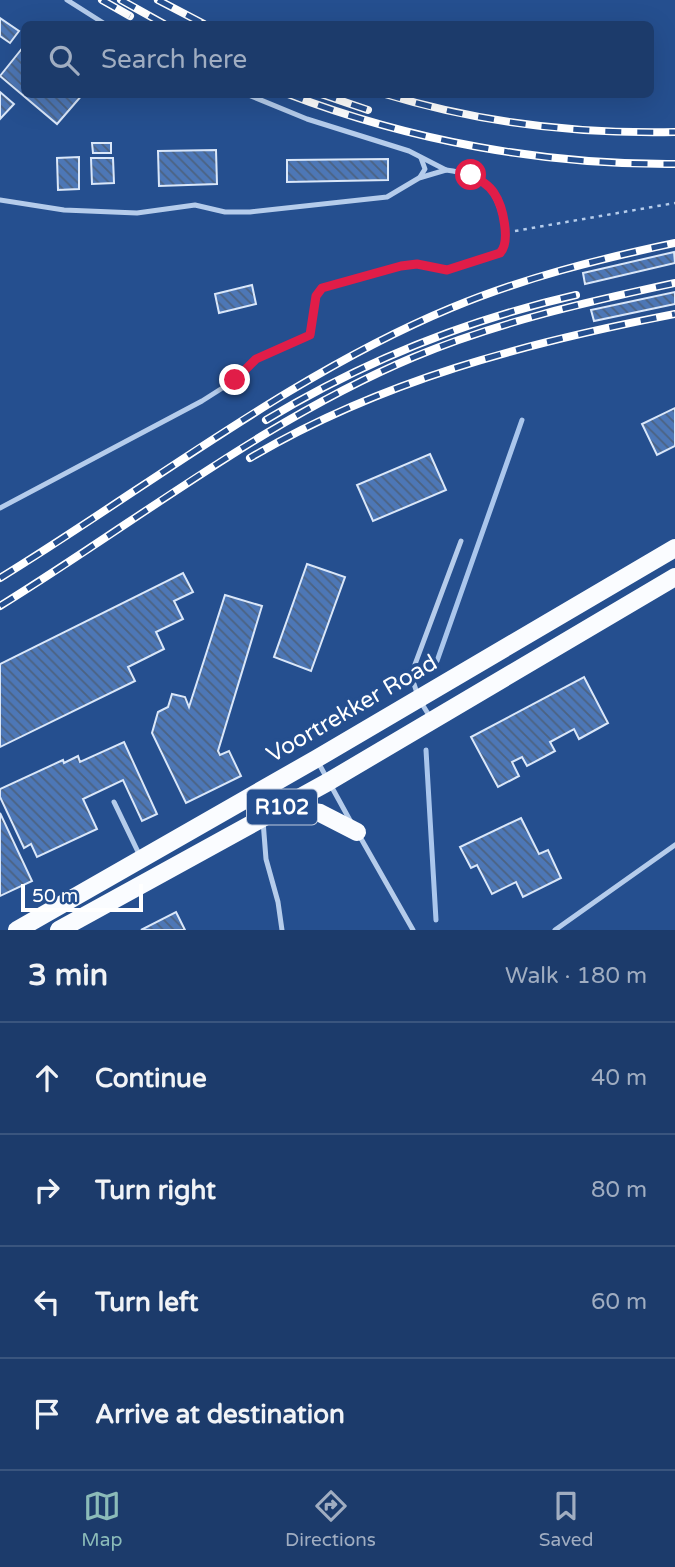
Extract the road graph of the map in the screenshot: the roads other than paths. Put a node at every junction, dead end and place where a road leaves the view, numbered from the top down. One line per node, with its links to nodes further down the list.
1 (67, 0): 2 (lane)
2 (100, 21)
3 (256, 98): 4 (lane)
4 (416, 153): 5 (lane); 6 (lane)
5 (446, 170): 6 (lane); 8 (lane)
6 (419, 178): 7 (lane)
7 (0, 200)
8 (0, 508)
9 (461, 541): 12 (lane)
10 (675, 548): 12 (main road, Voortrekker Road / R102)
11 (675, 577): 13 (main road, R102)
12 (419, 699): 13 (lane); 14 (main road, Voortrekker Road / R102)
13 (432, 720): 15 (main road, R102)
14 (316, 759): 15 (lane); 21 (main road, Voortrekker Road / R102)
15 (328, 782): 17 (main road, R102); 19 (lane)
16 (114, 802): 21 (lane)
17 (283, 807): 18 (main road, R102); 19 (main road)
18 (263, 818): 22 (main road, R102); 25 (lane)
19 (357, 832): 26 (lane)
20 (675, 845): 27 (lane)
21 (142, 859): 22 (main road); 23 (main road, Voortrekker Road / R102)
22 (152, 879): 24 (main road, R102)
23 (16, 930)
24 (59, 930)
25 (282, 930)
26 (413, 930)
27 (555, 930)

